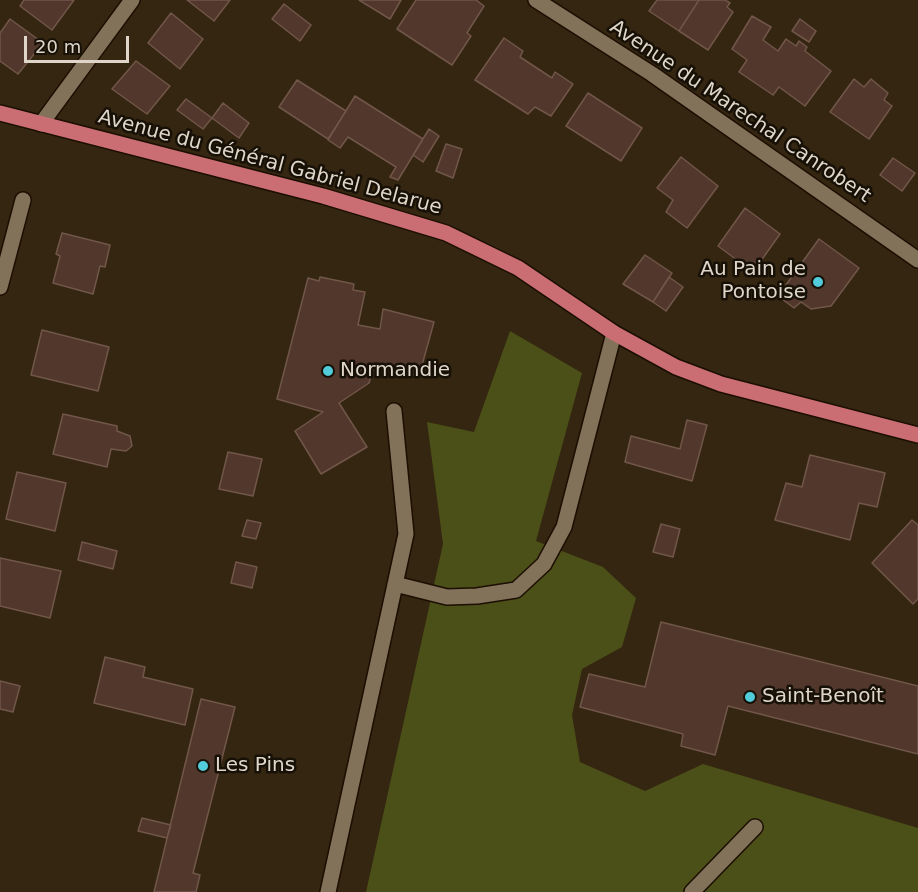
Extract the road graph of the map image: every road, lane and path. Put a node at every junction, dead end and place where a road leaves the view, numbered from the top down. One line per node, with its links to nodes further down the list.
1 (132, 0): 4 (street)
2 (536, 0): 6 (street, Avenue du Marechal Canrobert)
3 (0, 113): 4 (main road, Avenue du Général Gabriel Delarue)
4 (41, 124): 8 (main road, Avenue du Général Gabriel Delarue)
5 (22, 200): 7 (street)
6 (918, 260)
7 (0, 287)
8 (614, 333): 10 (main road, Avenue du Général Gabriel Delarue); 11 (street)
9 (394, 411): 11 (street)
10 (918, 435)
11 (395, 584): 13 (street)
12 (754, 827): 14 (street)
13 (328, 892)
14 (692, 892)

